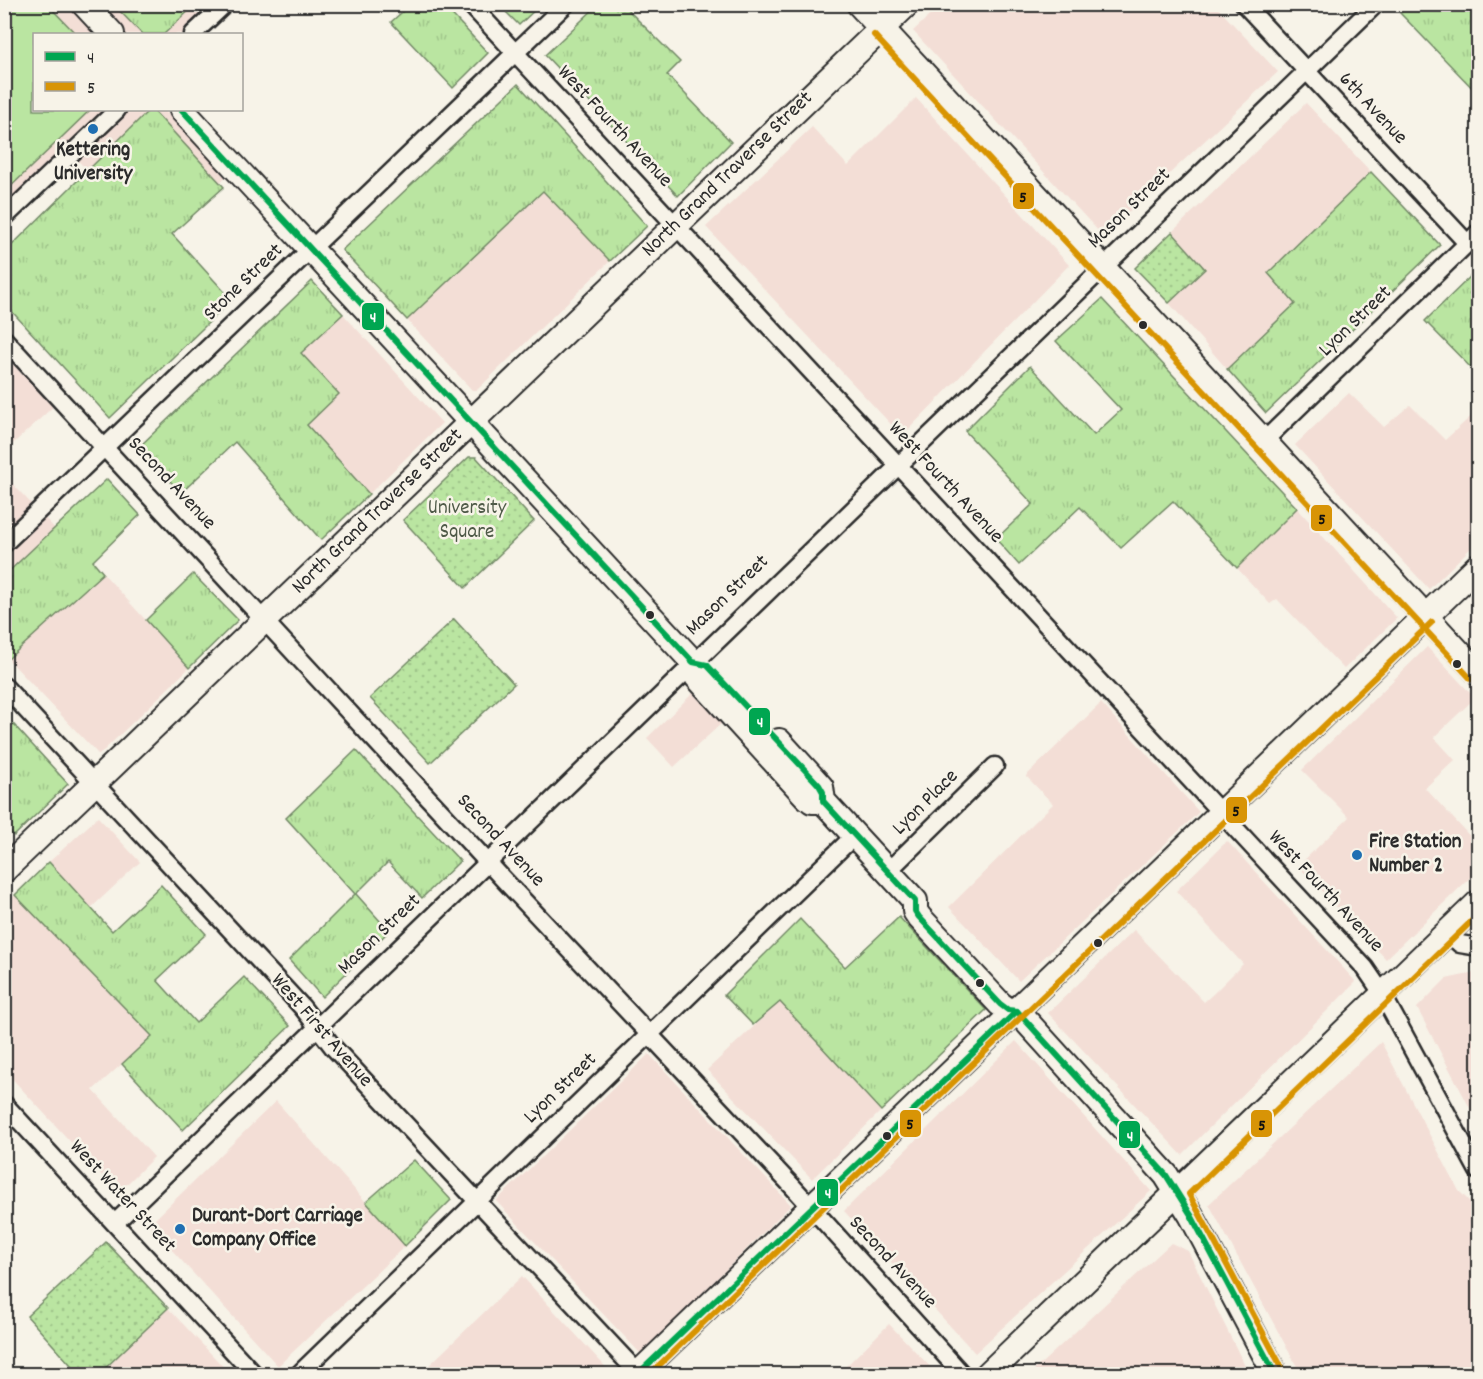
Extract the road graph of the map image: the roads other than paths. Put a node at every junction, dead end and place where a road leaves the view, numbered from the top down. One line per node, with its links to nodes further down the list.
1 (84, 4): 10 (street)
2 (225, 4): 11 (street)
3 (470, 4): 12 (street, West Fourth Avenue)
4 (566, 4): 12 (street, Stone Street)
5 (859, 4): 9 (street)
6 (907, 4): 9 (street, North Grand Traverse Street)
7 (1244, 4): 13 (street, 6th Avenue)
8 (1376, 4): 13 (street, Mason Street)
9 (881, 29): 17 (street, North Grand Traverse Street); 20 (street)
10 (111, 33)
11 (194, 33)
12 (515, 53): 17 (street, West Fourth Avenue); 19 (street, Stone Street)
13 (1306, 71): 18 (street, 6th Avenue); 20 (street, Mason Street)
14 (116, 111): 16 (street)
15 (183, 111): 19 (street)
16 (4, 218)
17 (675, 225): 22 (street, North Grand Traverse Street); 25 (street, West Fourth Avenue)
18 (1473, 239): 23 (street, Lyon Street)
19 (311, 249): 22 (street); 24 (street, Stone Street)
20 (1103, 267): 23 (street); 25 (street, Mason Street)
21 (4, 339): 24 (street, Second Avenue)
22 (471, 422): 29 (street, North Grand Traverse Street); 30 (street)
23 (1264, 441): 28 (street)
24 (105, 447): 26 (street, Stone Street); 29 (street, Second Avenue)
25 (897, 465): 30 (street, Mason Street); 35 (street, West Fourth Avenue)
26 (4, 544)
27 (1479, 566): 28 (street)
28 (1426, 616): 31 (street); 35 (street)
29 (266, 619): 34 (street, North Grand Traverse Street); 37 (street, Second Avenue)
30 (693, 662): 36 (street); 37 (street, Mason Street)
31 (1479, 673)
32 (4, 686): 34 (street, West First Avenue)
33 (995, 766): 39 (street, Lyon Place)
34 (94, 783): 38 (street, North Grand Traverse Street); 45 (street, West First Avenue)
35 (1221, 813): 43 (street, West Fourth Avenue); 44 (street)
36 (855, 835): 39 (street); 46 (street, Lyon Street)
37 (488, 861): 45 (street, Mason Street); 46 (street, Second Avenue)
38 (4, 870)
39 (888, 872): 44 (street)
40 (1479, 903): 41 (street)
41 (1448, 933): 42 (street); 43 (street)
42 (1479, 947)
43 (1383, 995): 48 (street, West Fourth Avenue); 49 (street)
44 (1017, 1011): 49 (street); 51 (street)
45 (317, 1027): 50 (street, West First Avenue); 52 (street, Mason Street)
46 (651, 1034): 50 (street, Lyon Street); 51 (street, Second Avenue)
47 (4, 1104): 52 (street, West Water Street)
48 (1479, 1171)
49 (1178, 1192): 57 (street); 58 (street)
50 (478, 1202): 54 (street, Lyon Street); 55 (street, West First Avenue)
51 (813, 1209): 55 (street); 56 (street, Second Avenue)
52 (115, 1223): 53 (street, West Water Street)
53 (255, 1374)
54 (299, 1374)
55 (639, 1374)
56 (962, 1374)
57 (988, 1374)
58 (1275, 1374)

